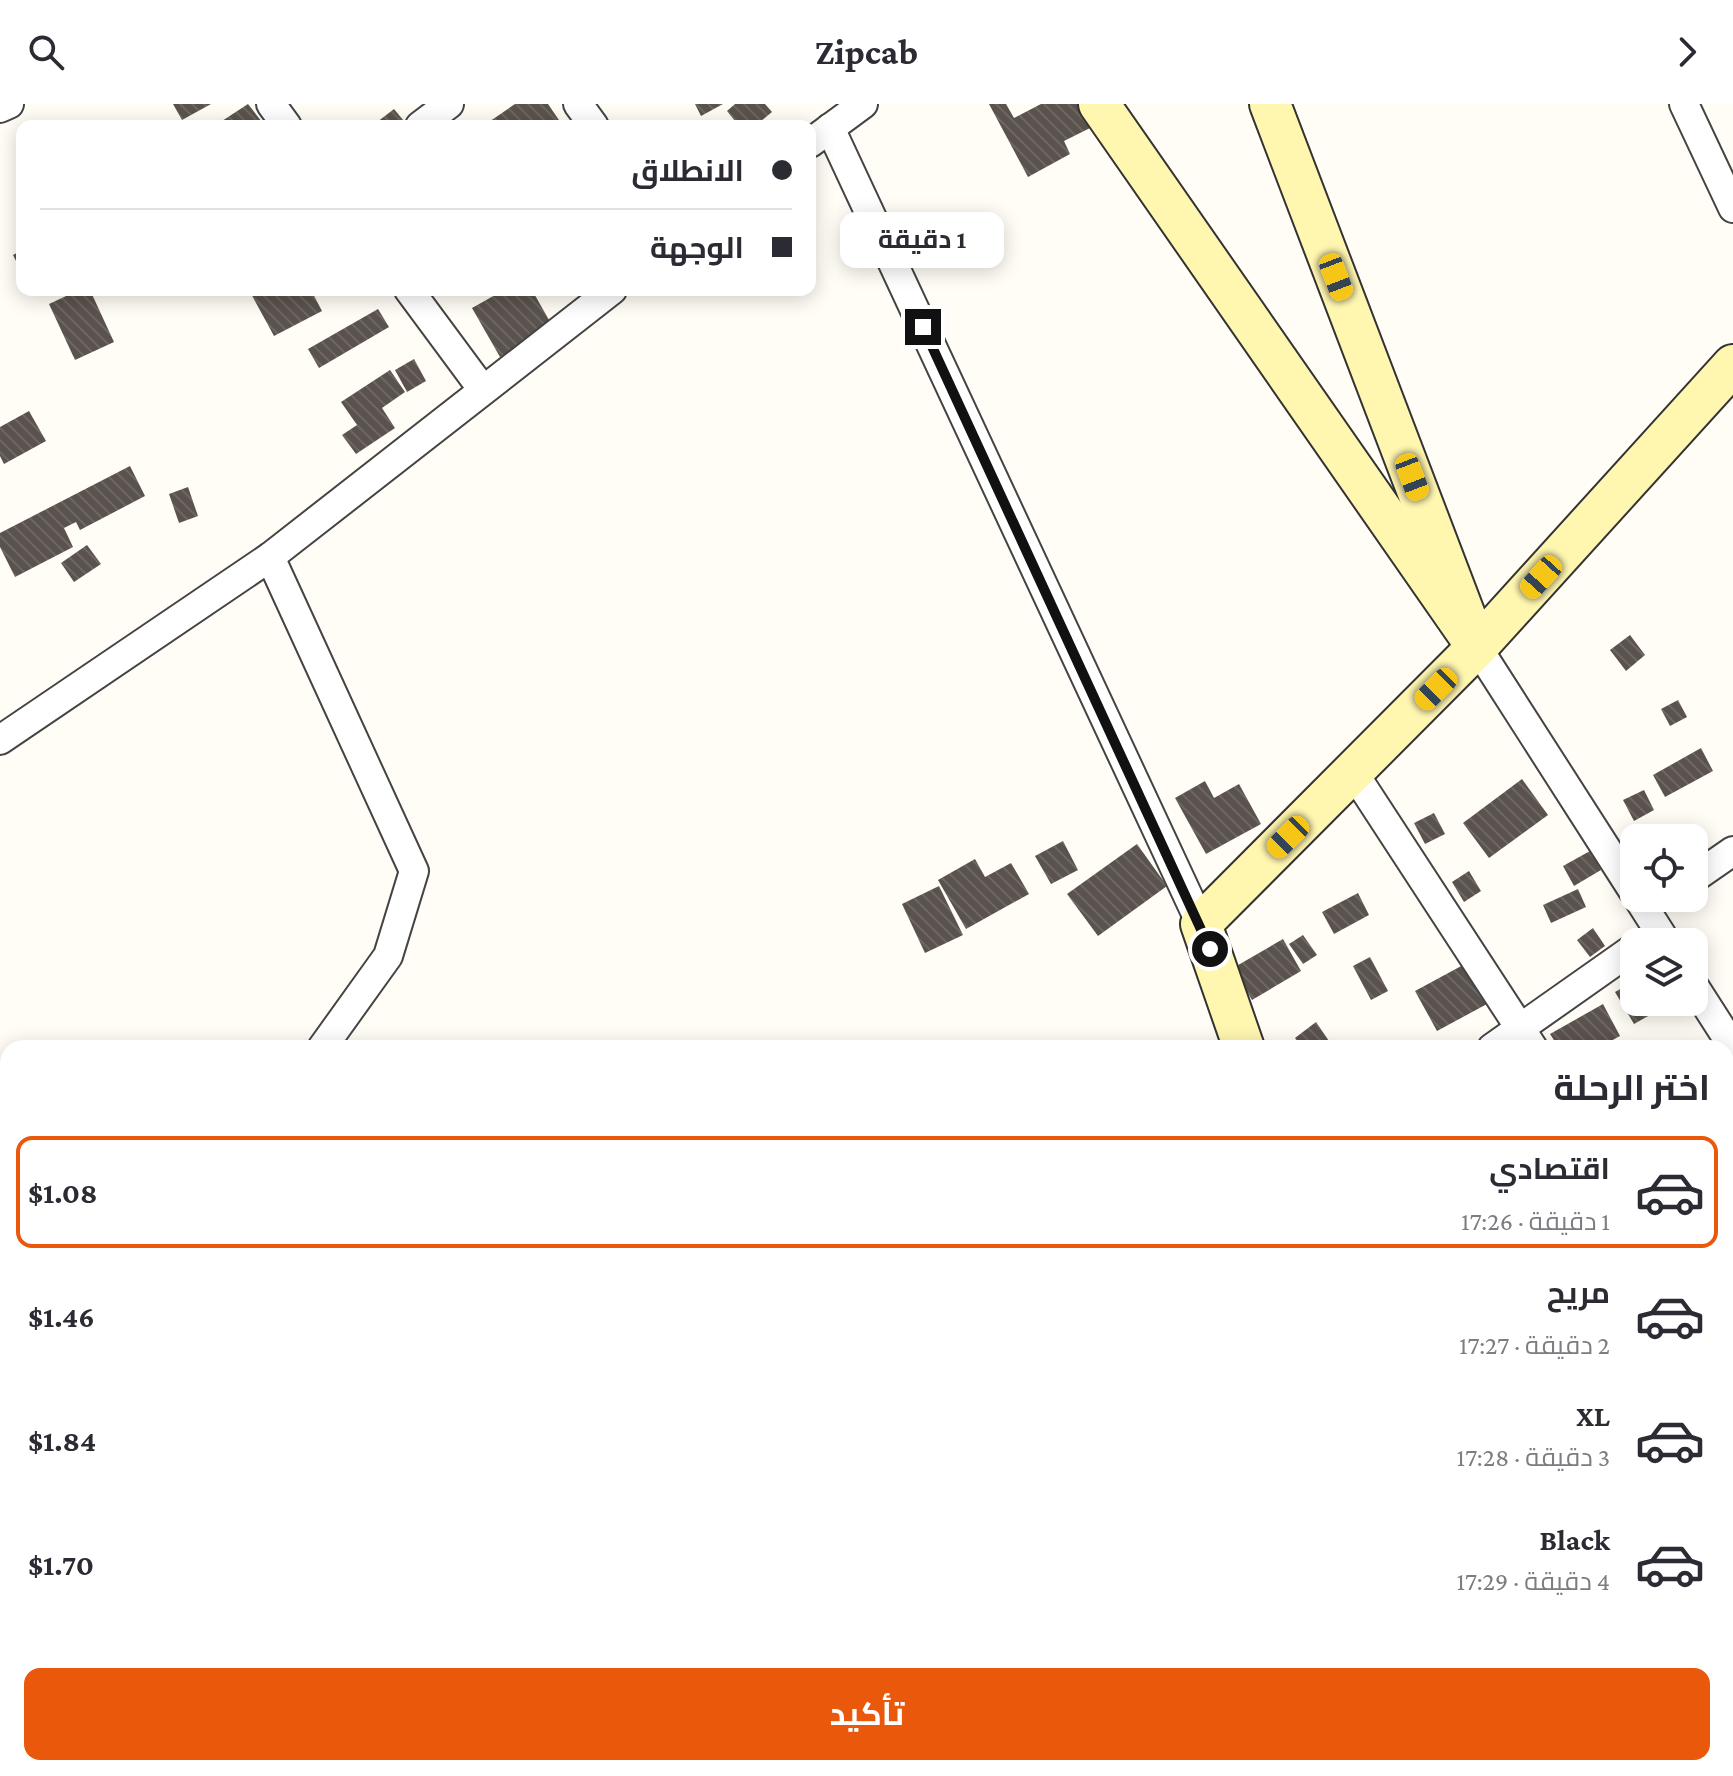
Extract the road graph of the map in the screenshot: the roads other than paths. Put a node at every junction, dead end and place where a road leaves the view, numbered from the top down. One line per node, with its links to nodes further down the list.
1 (9, 104): 7 (street)
2 (449, 104): 8 (street)
3 (863, 104): 9 (street)
4 (1099, 104): 16 (main road)
5 (1684, 104): 10 (street)
6 (1273, 105): 16 (main road)
7 (0, 108)
8 (428, 120)
9 (820, 136): 22 (street)
10 (1733, 208)
11 (413, 296): 14 (street)
12 (604, 296): 14 (street)
13 (1733, 365): 16 (main road)
14 (483, 390): 15 (street)
15 (270, 557): 17 (street); 26 (street)
16 (1477, 647): 18 (main road); 21 (street)
17 (0, 740)
18 (1353, 772): 22 (main road); 25 (street)
19 (1733, 851): 20 (street)
20 (1708, 868)
21 (1650, 916)
22 (1201, 924): 27 (main road)
23 (1620, 960): 25 (street)
24 (1708, 1008): 28 (street)
25 (1527, 1038)
26 (328, 1040)
27 (1241, 1040)
28 (1729, 1040)

